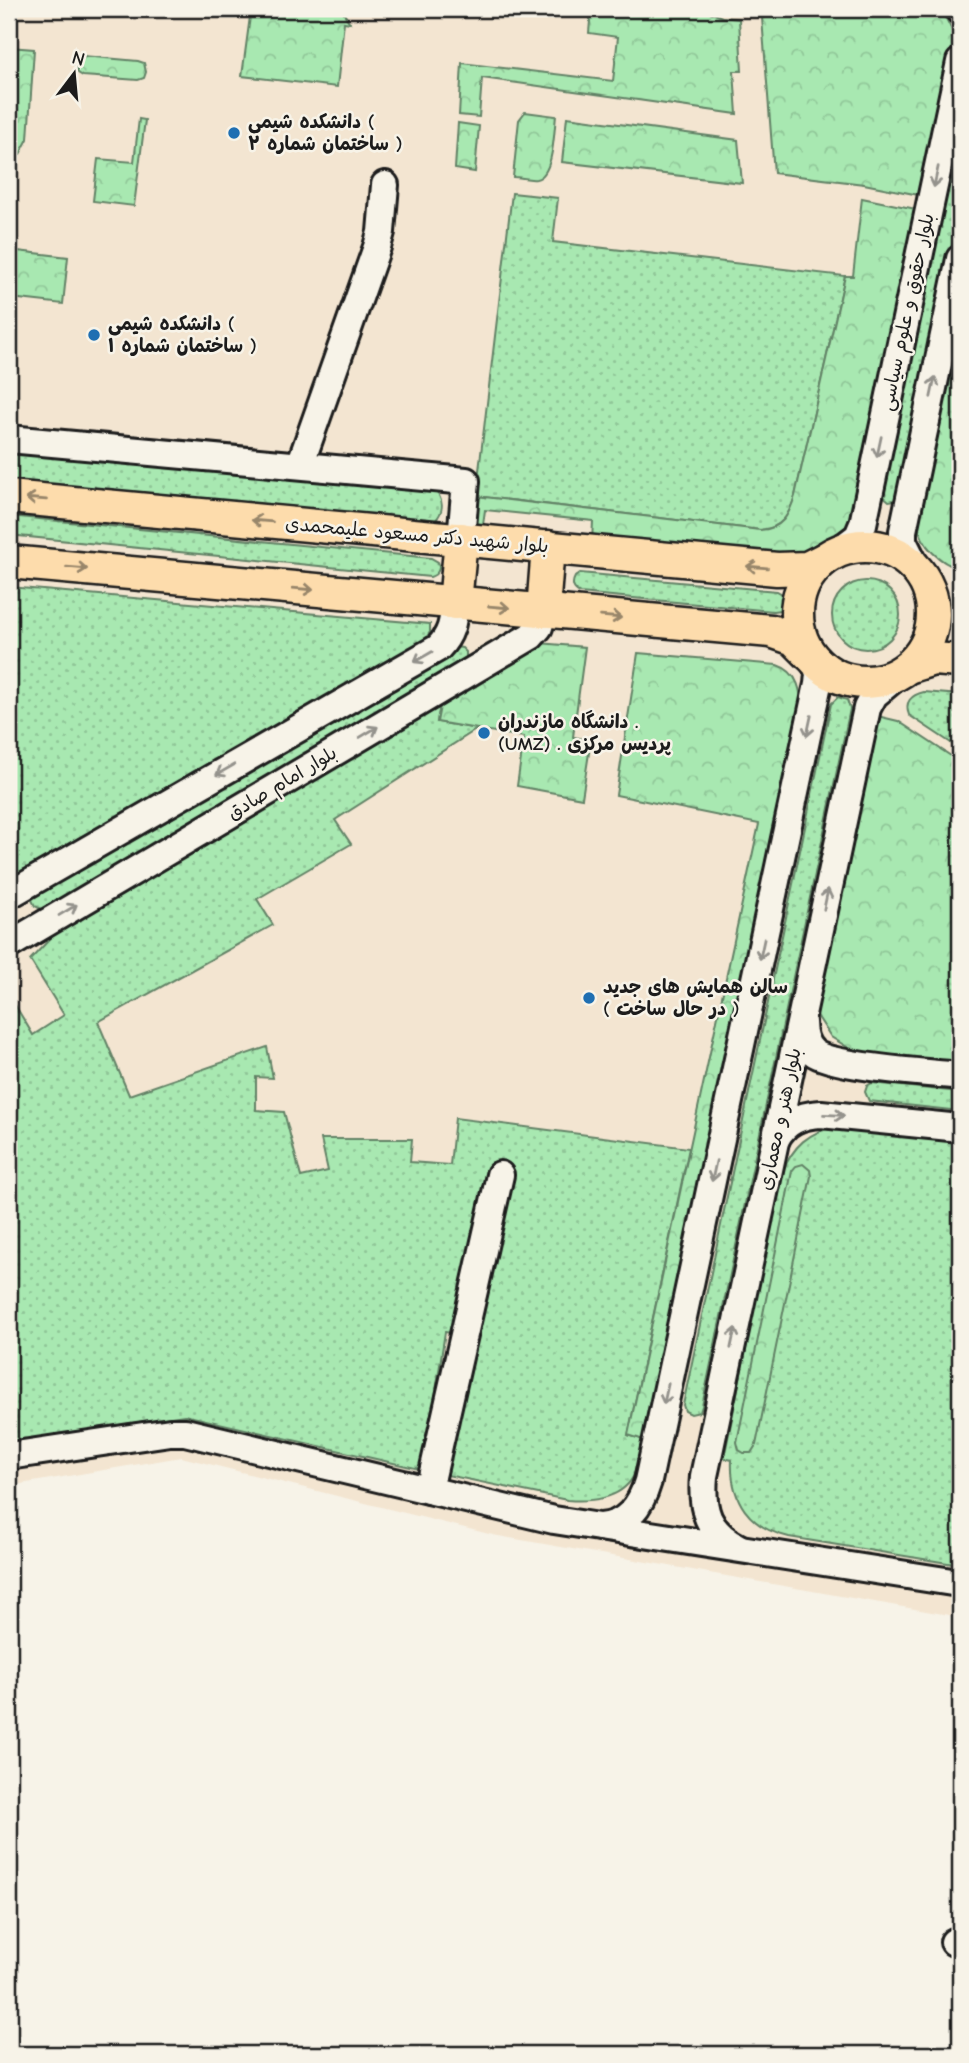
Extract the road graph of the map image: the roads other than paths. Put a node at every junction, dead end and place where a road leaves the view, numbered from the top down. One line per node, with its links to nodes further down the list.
1 (960, 62): 9 (street, بلوار حقوق و علوم سیاسی, one-way to 9)
2 (384, 185): 5 (street)
3 (960, 259): 11 (street, one-way to 3)
4 (9, 439): 5 (street)
5 (300, 465): 7 (street)
6 (9, 497): 7 (main road, بلوار شهید دکتر مسعود علیمحمدی, one-way to 6)
7 (461, 539): 8 (main road, بلوار شهید دکتر مسعود علیمحمدی); 13 (main road)
8 (548, 547): 9 (main road, بلوار شهید دکتر مسعود علیمحمدی, one-way to 8); 14 (main road)
9 (830, 556): 11 (main road); 15 (main road)
10 (9, 562): 13 (main road, one-way to 13)
11 (921, 574): 12 (main road); 17 (main road)
12 (960, 598)
13 (455, 603): 14 (main road, one-way to 14); 18 (street, بلوار امام صادق, one-way to 18)
14 (543, 611): 15 (main road, one-way to 15); 19 (street, بلوار امام صادق, one-way to 14)
15 (812, 657): 17 (main road); 27 (street, one-way to 27)
16 (960, 661): 17 (main road)
17 (904, 670): 20 (street, بلوار هنر و معماری, one-way to 17)
18 (9, 895)
19 (9, 944)
20 (802, 1017): 21 (street); 23 (street, بلوار هنر و معماری)
21 (960, 1076)
22 (960, 1128): 23 (street, one-way to 22)
23 (776, 1139): 28 (street, بلوار هنر و معماری, one-way to 23)
24 (500, 1175): 26 (street)
25 (9, 1456): 26 (street)
26 (429, 1490): 27 (street)
27 (591, 1527): 28 (street)
28 (753, 1552): 29 (street)
29 (952, 1582)

